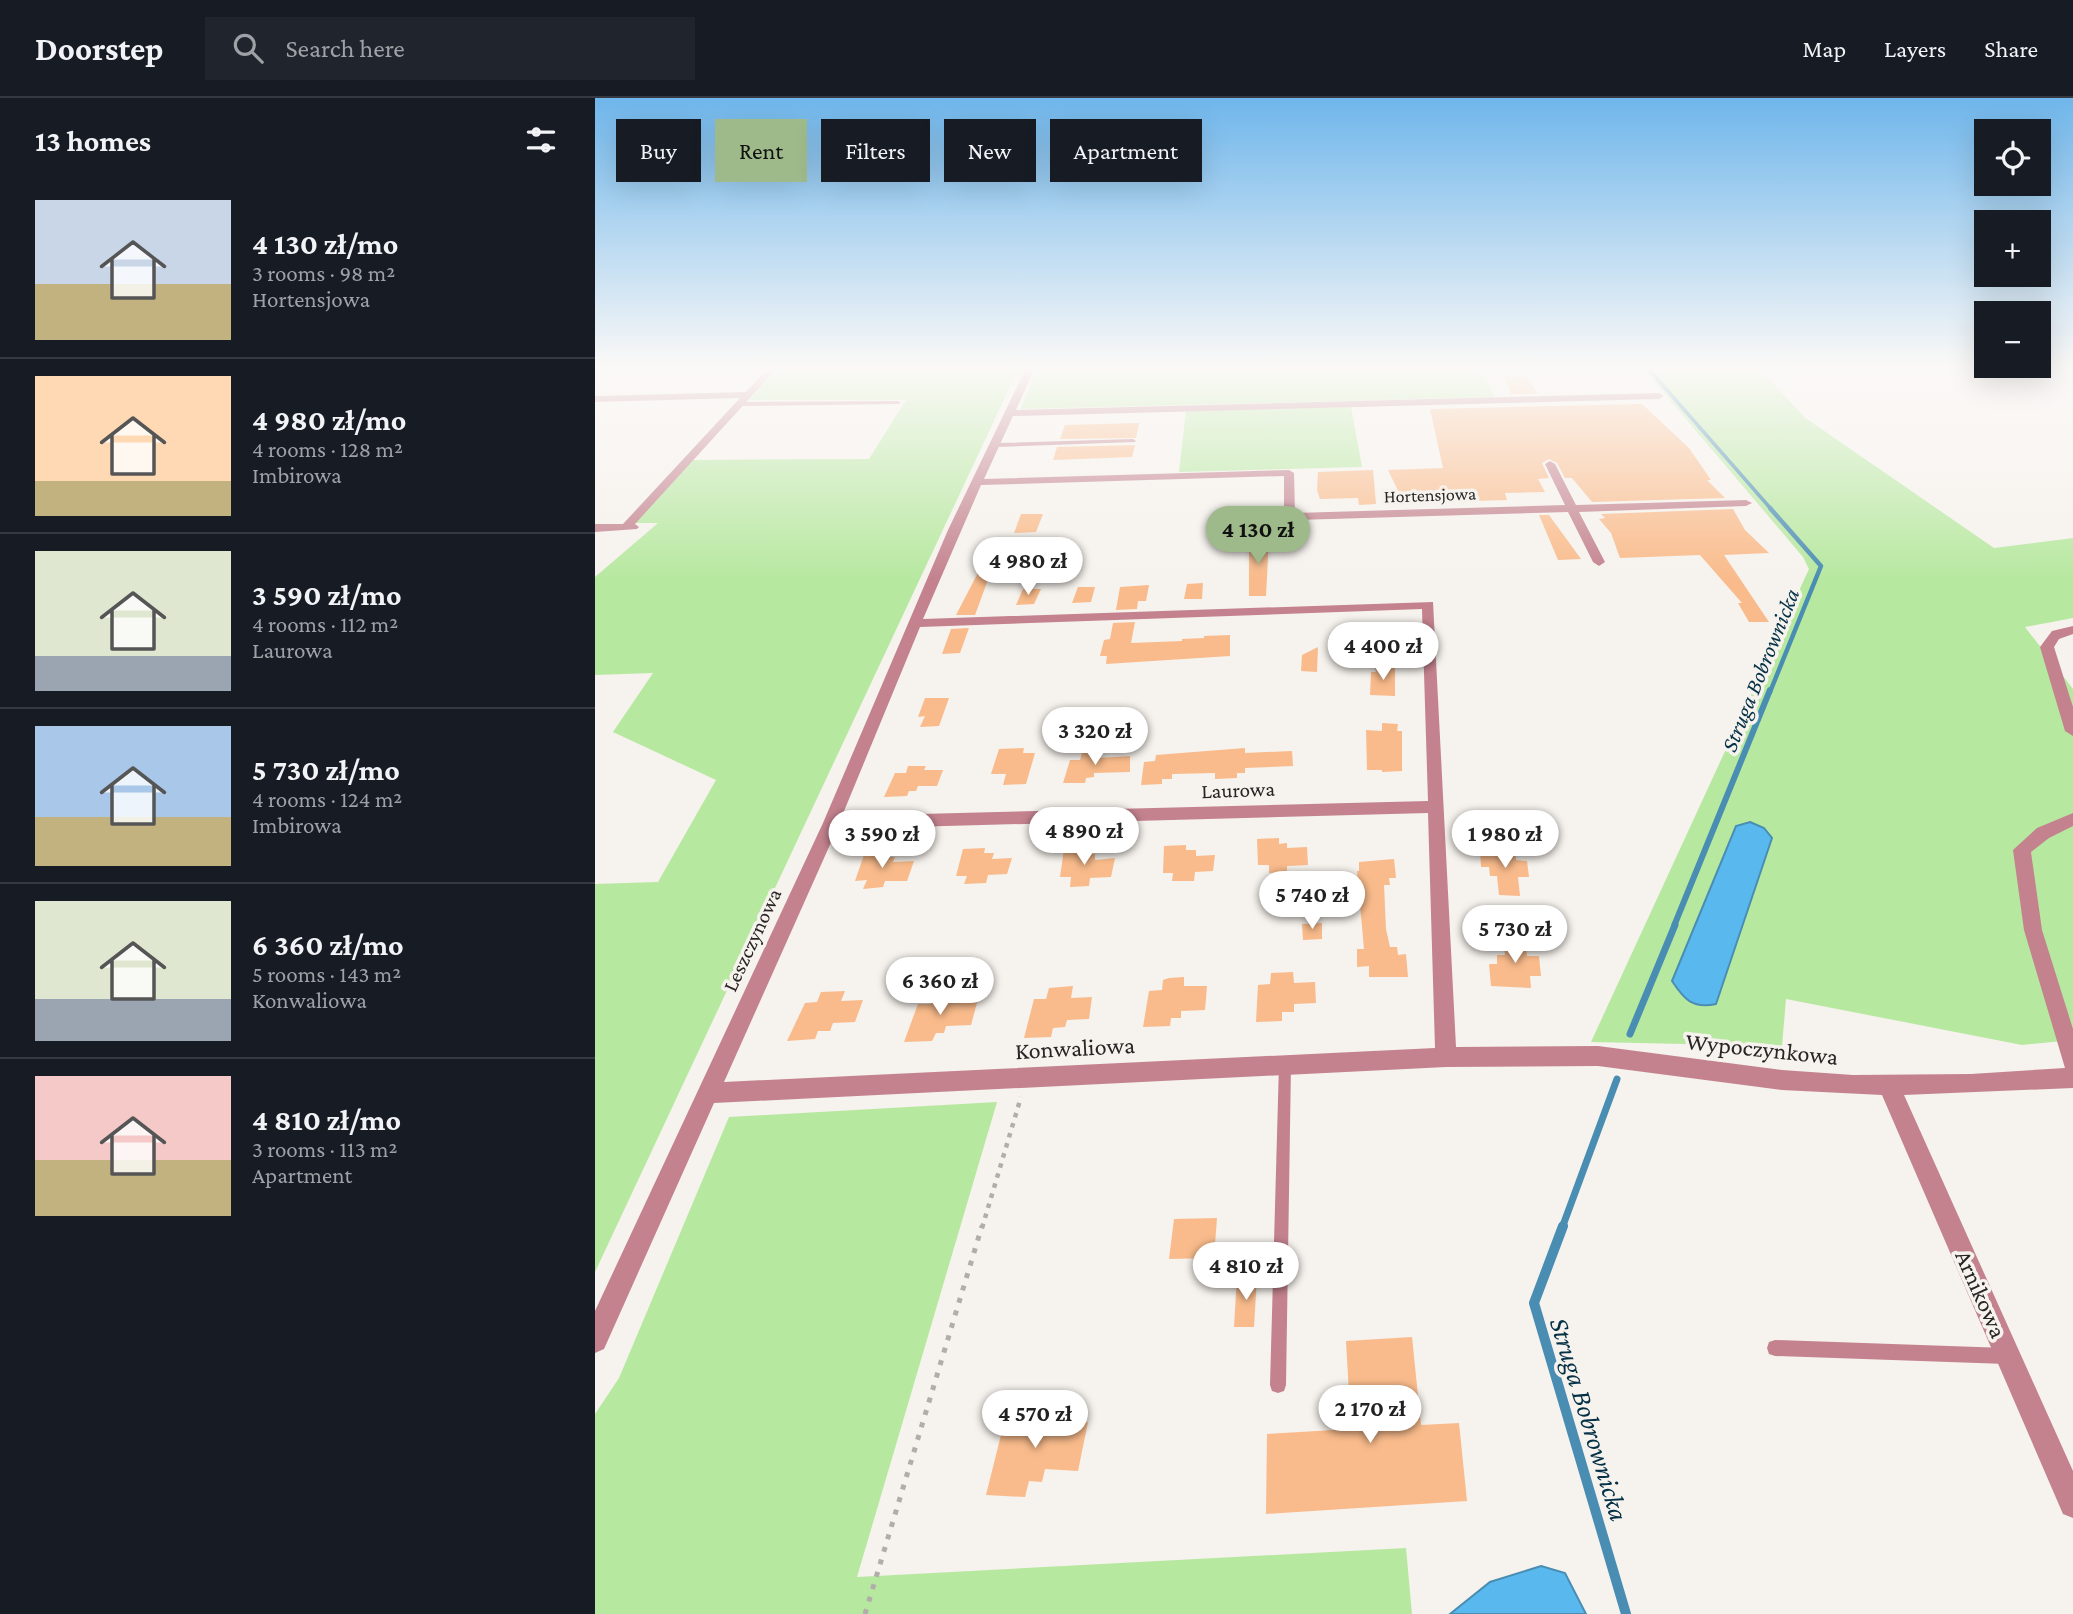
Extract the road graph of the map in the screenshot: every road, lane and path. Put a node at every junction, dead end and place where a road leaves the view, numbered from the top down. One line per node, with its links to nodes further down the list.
1 (710, 437): 10 (street)
2 (1001, 437): 4 (street, Leszczynowa)
3 (1133, 441): 4 (lane)
4 (997, 445): 6 (street, Leszczynowa)
5 (1550, 464): 8 (street)
6 (979, 482): 9 (street); 13 (street, Leszczynowa)
7 (1746, 503): 8 (street, Hortensjowa)
8 (1572, 509): 9 (street, Hortensjowa); 12 (street)
9 (1290, 517): 11 (street)
10 (595, 528)
11 (1290, 536)
12 (1599, 562)
13 (916, 623): 18 (street); 20 (street, Leszczynowa)
14 (2073, 630): 15 (street)
15 (2049, 658): 16 (street); 17 (street)
16 (2073, 688)
17 (2073, 731)
18 (1436, 807): 20 (street, Laurowa); 21 (street)
19 (2073, 819): 22 (street)
20 (831, 823): 27 (street, Leszczynowa)
21 (1445, 1057): 23 (street, Konwaliowa); 26 (street, Wypoczynkowa)
22 (2073, 1063)
23 (1285, 1064): 24 (street, Konwaliowa); 31 (lane)
24 (1027, 1076): 27 (street, Konwaliowa); 33 (path)
25 (2073, 1078): 26 (street, Wypoczynkowa)
26 (1888, 1084): 30 (street, Arnikowa)
27 (706, 1093): 28 (street, Leszczynowa)
28 (595, 1340)
29 (1775, 1348): 30 (lane)
30 (2008, 1356): 32 (street, Arnikowa)
31 (1278, 1385)
32 (2073, 1504)
33 (866, 1614)

